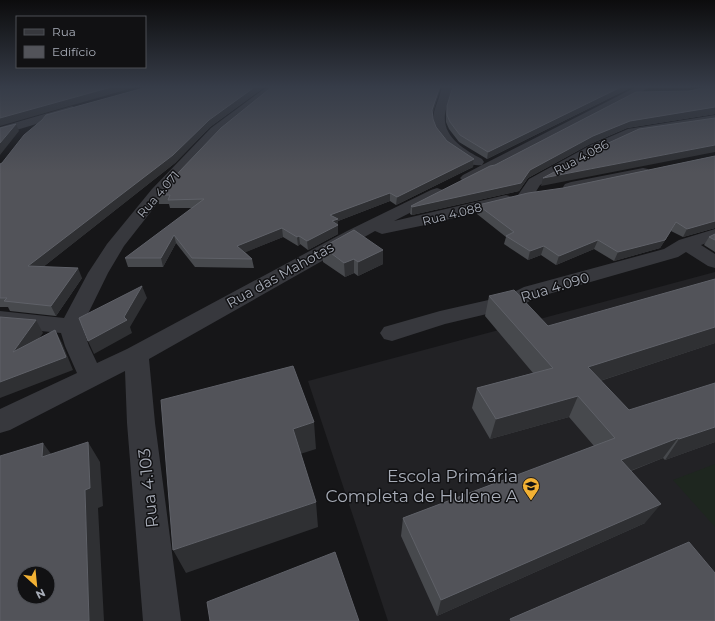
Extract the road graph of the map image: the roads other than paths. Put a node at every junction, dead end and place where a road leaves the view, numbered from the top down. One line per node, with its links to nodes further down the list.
1 (53, 115): 6 (street); 7 (street)
2 (237, 115): 16 (street, Rua 4.071)
3 (439, 115): 8 (street)
4 (597, 115): 8 (street, Rua das Mahotas)
5 (715, 119): 10 (street, Rua 4.086)
6 (0, 131)
7 (21, 138)
8 (488, 168): 12 (street, Rua das Mahotas)
9 (660, 168): 10 (street, Rua 4.088)
10 (526, 195): 12 (street, Rua 4.088)
11 (715, 234): 13 (street, Rua 4.090)
12 (353, 235): 18 (street, Rua das Mahotas)
13 (686, 244): 14 (street); 17 (street, Rua 4.090)
14 (715, 262)
15 (0, 319): 16 (street)
16 (71, 326): 19 (street)
17 (392, 333)
18 (136, 356): 19 (street, Rua das Mahotas); 21 (street, Rua 4.103)
19 (91, 377): 20 (street, Rua das Mahotas)
20 (0, 422)
21 (162, 621)

